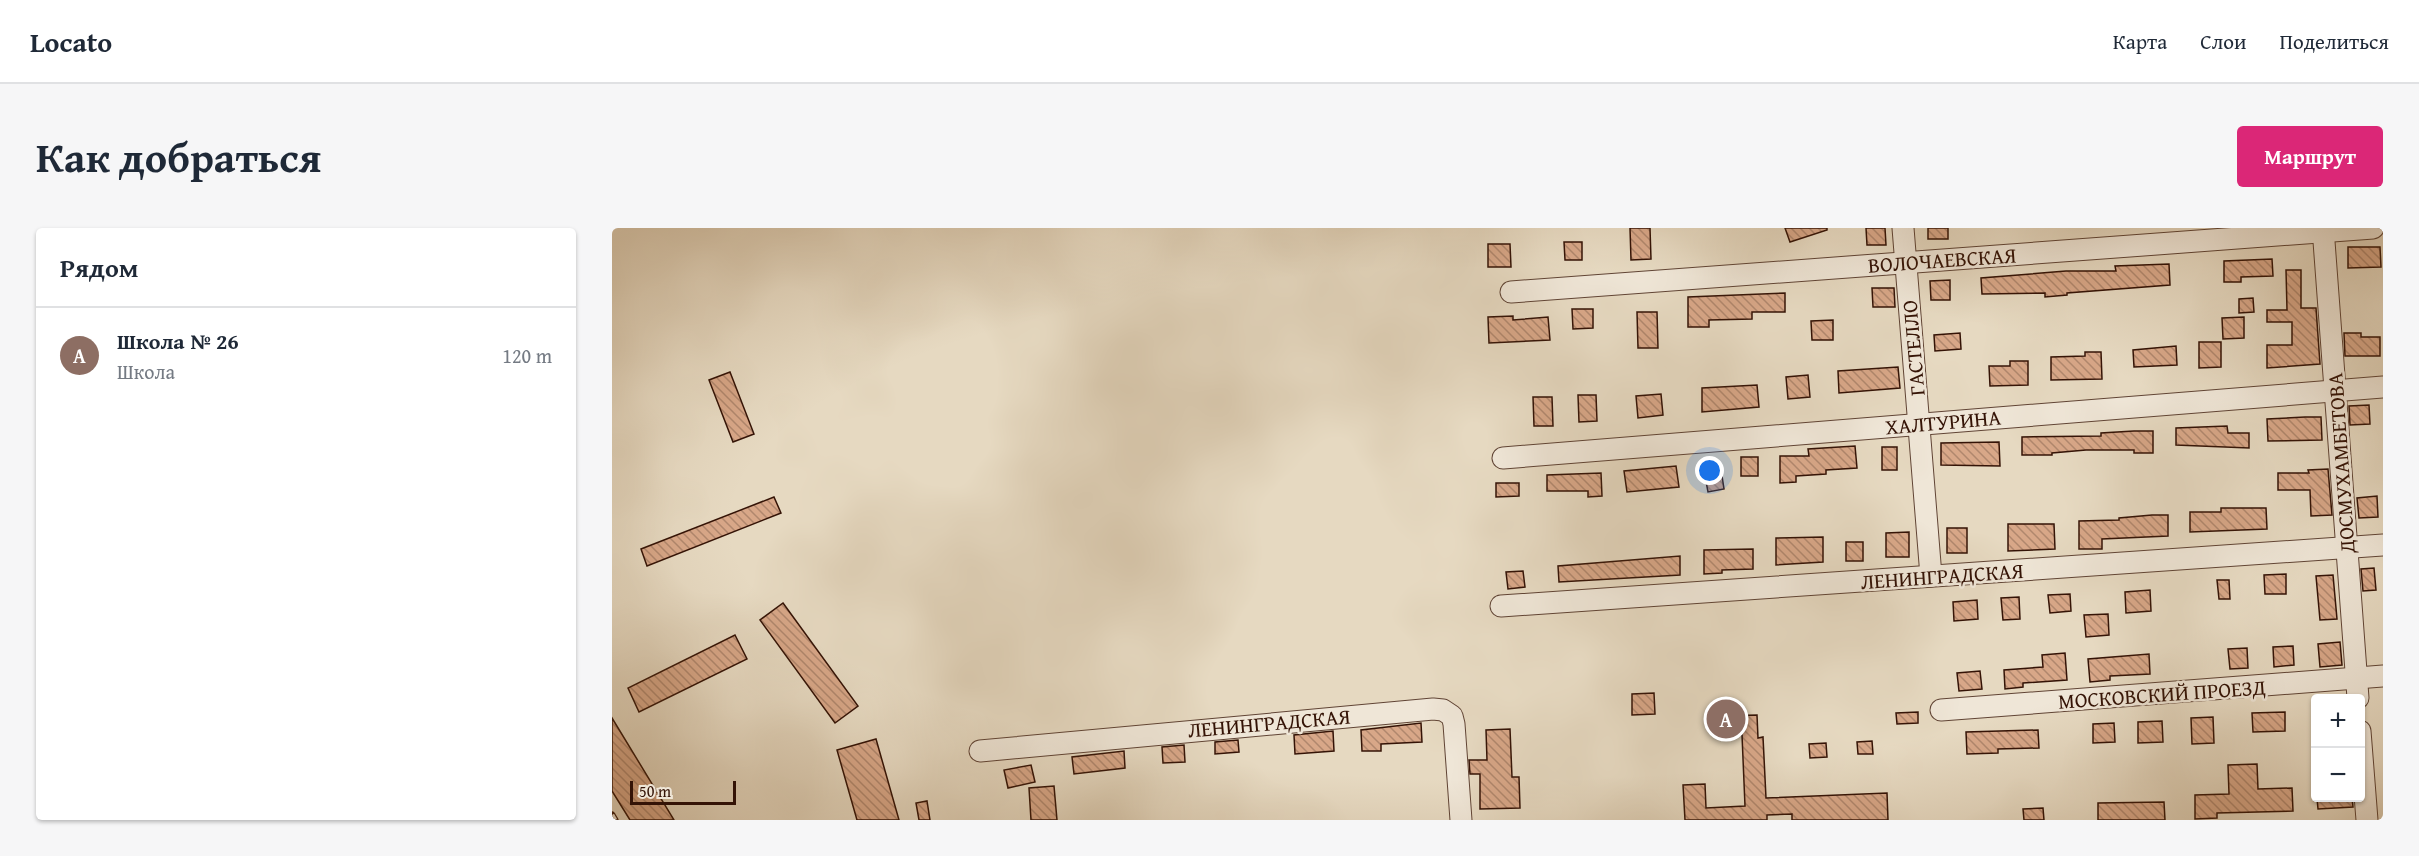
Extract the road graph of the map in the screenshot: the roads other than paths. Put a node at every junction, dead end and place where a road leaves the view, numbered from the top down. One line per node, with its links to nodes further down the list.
1 (1903, 228): 4 (street, ГАСТЕЛЛО)
2 (2373, 228): 3 (street, ВОЛОЧАЕВСКАЯ)
3 (2323, 230): 4 (street, ВОЛОЧАЕВСКАЯ); 7 (street, ДОСМУХАМБЕТОВА)
4 (1906, 263): 5 (street, ВОЛОЧАЕВСКАЯ); 8 (street, ГАСТЕЛЛО)
5 (1511, 292)
6 (2383, 387): 7 (street, ХАЛТУРИНА)
7 (2335, 391): 8 (street, ХАЛТУРИНА); 11 (street, ДОСМУХАМБЕТОВА)
8 (1919, 424): 9 (street, ХАЛТУРИНА); 12 (street, ГАСТЕЛЛО)
9 (1503, 458)
10 (2383, 545): 11 (street, ЛЕНИНГРАДСКАЯ)
11 (2347, 548): 12 (street, ЛЕНИНГРАДСКАЯ); 15 (street, ДОСМУХАМБЕТОВА)
12 (1931, 576): 13 (street, ЛЕНИНГРАДСКАЯ)
13 (1501, 606)
14 (2383, 676): 15 (street, МОСКОВСКИЙ ПРОЕЗД)
15 (2357, 689): 16 (street, МОСКОВСКИЙ ПРОЕЗД)
16 (1941, 710)
17 (2362, 748): 20 (street)
18 (980, 751): 19 (street, ЛЕНИНГРАДСКАЯ)
19 (1461, 820)
20 (2367, 820)

